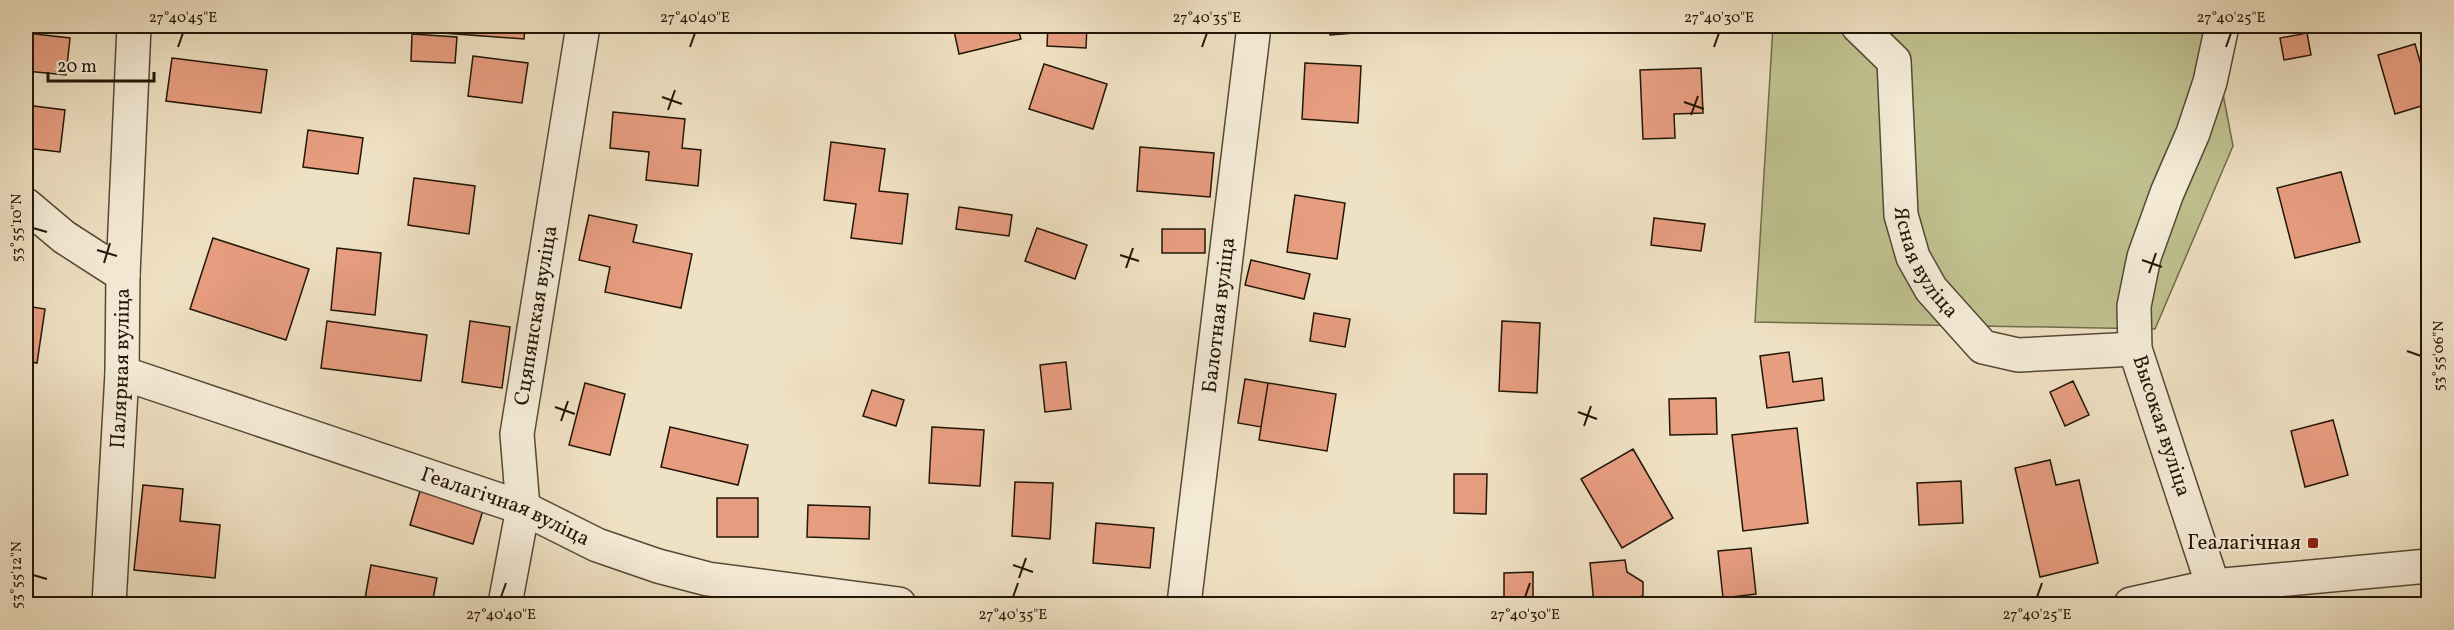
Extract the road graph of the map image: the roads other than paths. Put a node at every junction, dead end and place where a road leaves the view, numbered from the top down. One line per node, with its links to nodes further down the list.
1 (134, 26): 7 (street, Палярная вуліца)
2 (583, 26): 10 (street, Сцяпянская вуліца)
3 (1254, 26): 16 (street, Балотная вуліца)
4 (1858, 26): 8 (street, Ясная вуліца)
5 (2222, 26): 8 (street, Высокая вуліца)
6 (26, 205): 7 (street)
7 (123, 275): 9 (street, Палярная вуліца)
8 (2135, 349): 12 (street, Высокая вуліца)
9 (122, 373): 10 (street, Геалагічная вуліца); 13 (street, Палярная вуліца)
10 (524, 508): 14 (street, Сцяпянская вуліца); 15 (street, Геалагічная вуліца)
11 (2428, 566): 12 (street)
12 (2213, 586): 17 (street)
13 (109, 604)
14 (505, 604)
15 (898, 604)
16 (1184, 604)
17 (2131, 604)

